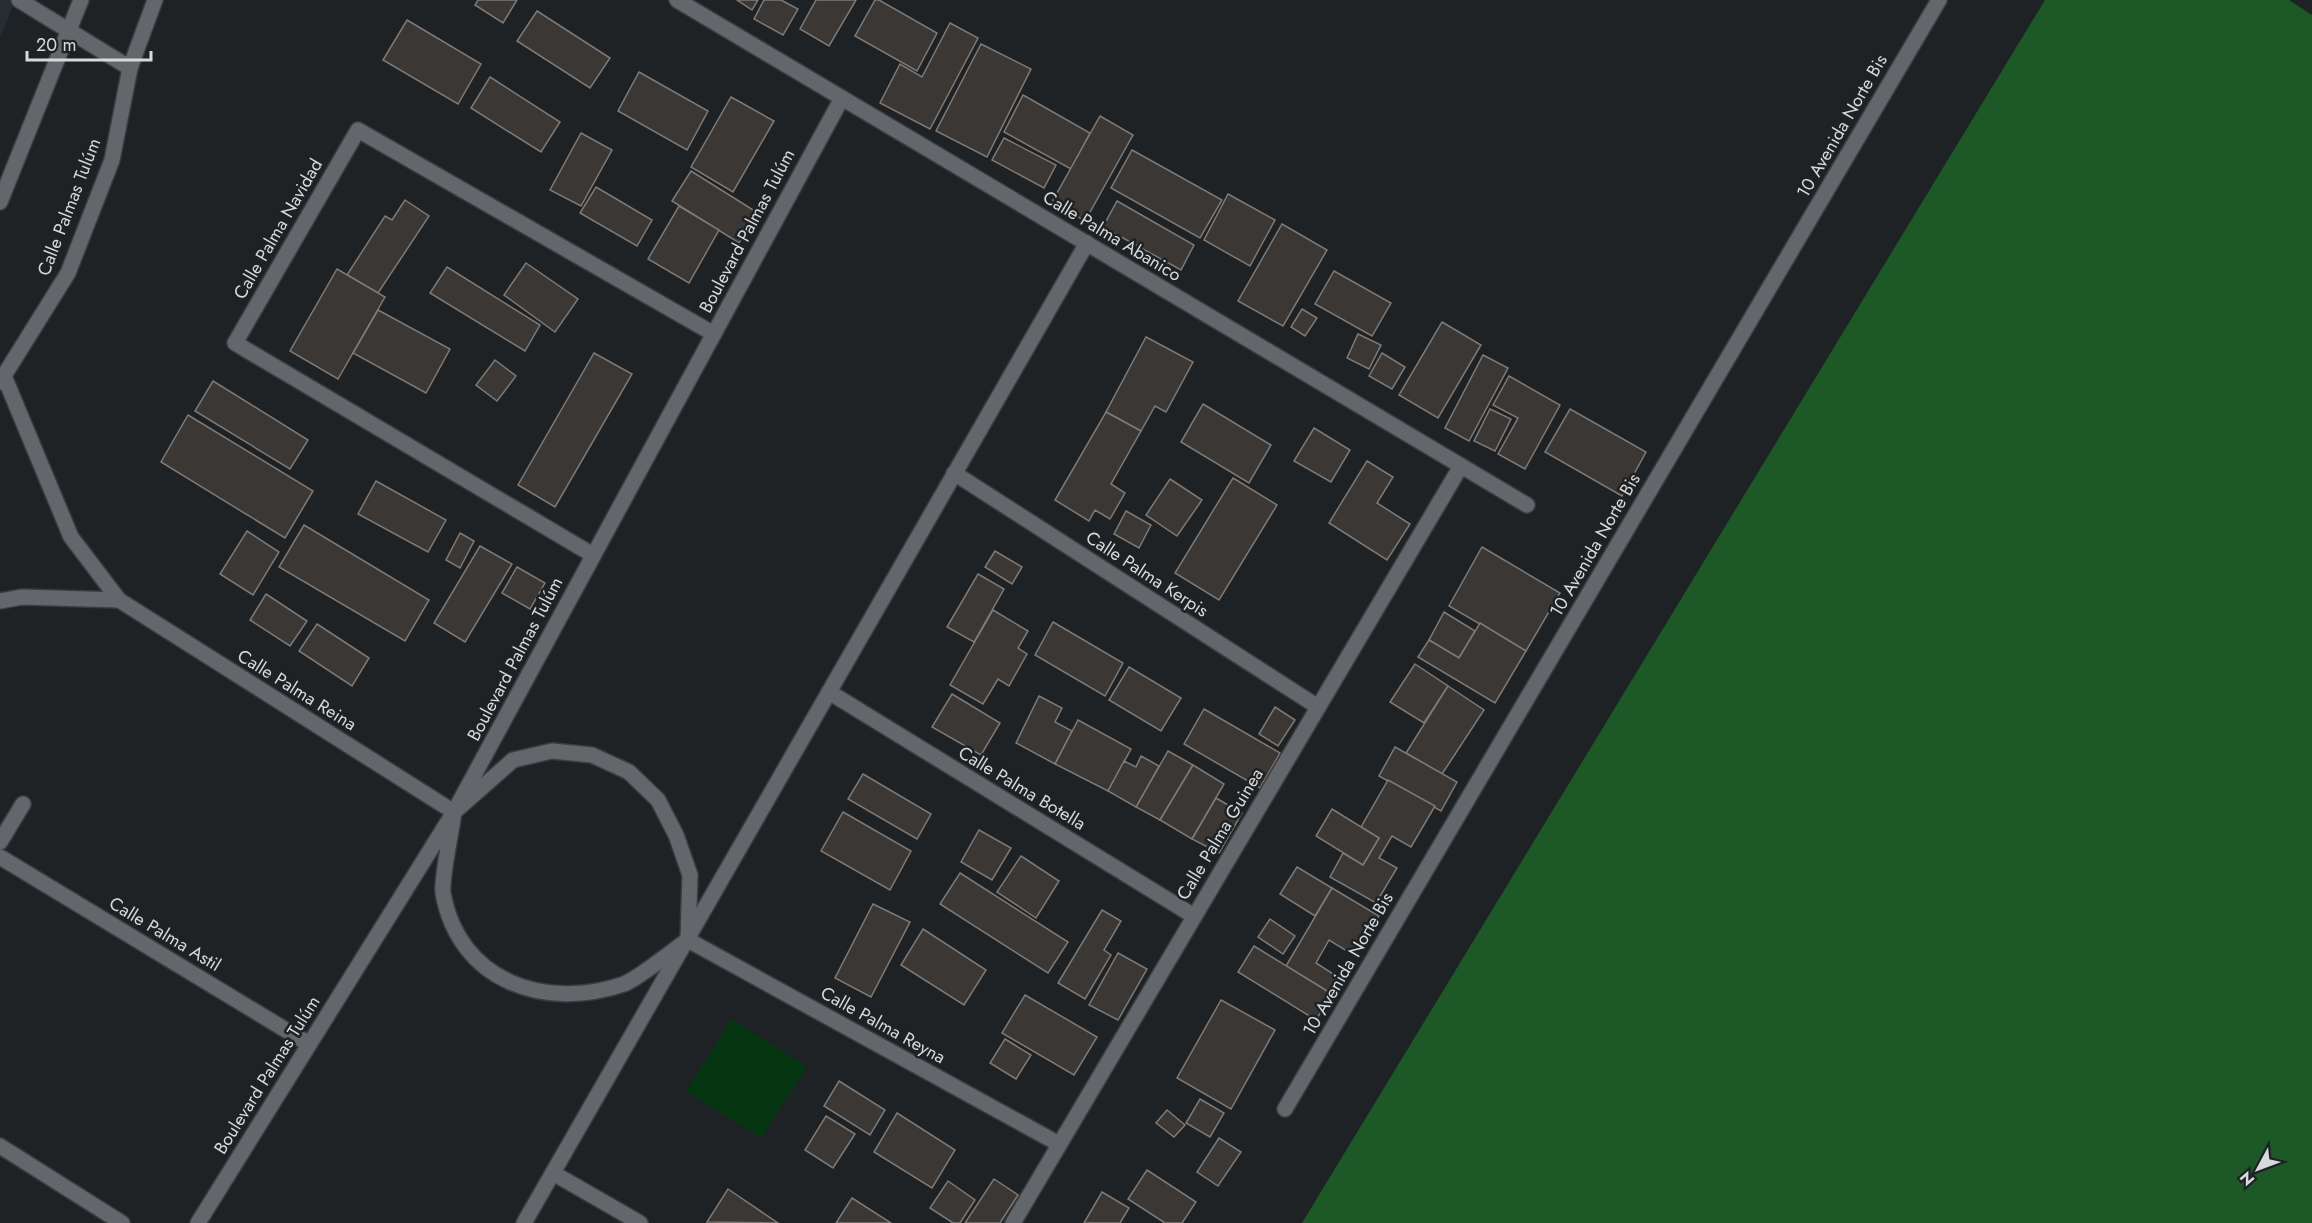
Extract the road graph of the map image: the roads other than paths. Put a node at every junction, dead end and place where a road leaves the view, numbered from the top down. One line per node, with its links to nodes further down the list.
1 (19, 0): 6 (street)
2 (81, 0): 6 (street)
3 (155, 0): 7 (street, Calle Palmas Tulúm)
4 (677, 0): 8 (street, Calle Palma Abanico)
5 (1939, 0): 28 (street, 10 Avenida Norte Bis)
6 (70, 30): 7 (street); 9 (street)
7 (130, 68): 12 (street, Calle Palmas Tulúm)
8 (842, 98): 10 (street, Calle Palma Abanico); 11 (street, Boulevard Palmas Tulúm)
9 (0, 202)
10 (1087, 243): 13 (street, Calle Palma Abanico); 14 (street)
11 (714, 334): 16 (street, Boulevard Palmas Tulúm); 16 (street, Calle Palma Navidad)
12 (2, 379): 17 (street, Calle Palma Reina)
13 (1461, 466): 15 (street, Calle Palma Abanico); 20 (street, Calle Palma Guinea)
14 (954, 473): 19 (street); 20 (street, Calle Palma Kerpis)
15 (1527, 506)
16 (593, 555): 22 (street, Boulevard Palmas Tulúm)
17 (119, 600): 18 (street); 22 (street, Calle Palma Reina)
18 (0, 601)
19 (829, 692): 25 (street, Calle Palma Botella); 26 (street)
20 (1318, 707): 25 (street, Calle Palma Guinea)
21 (23, 804): 23 (street)
22 (454, 812): 26 (street); 26 (street); 27 (street, Boulevard Palmas Tulúm)
23 (0, 842)
24 (0, 857): 27 (street, Calle Palma Astil)
25 (1194, 916): 29 (street, Calle Palma Guinea)
26 (688, 940): 29 (street, Calle Palma Reyna); 31 (street)
27 (309, 1044): 33 (street, Boulevard Palmas Tulúm)
28 (1285, 1109)
29 (1059, 1144): 36 (street, Calle Palma Guinea)
30 (0, 1146): 32 (street)
31 (553, 1173): 34 (street); 35 (street)
32 (122, 1223)
33 (198, 1223)
34 (524, 1223)
35 (640, 1223)
36 (1013, 1223)

